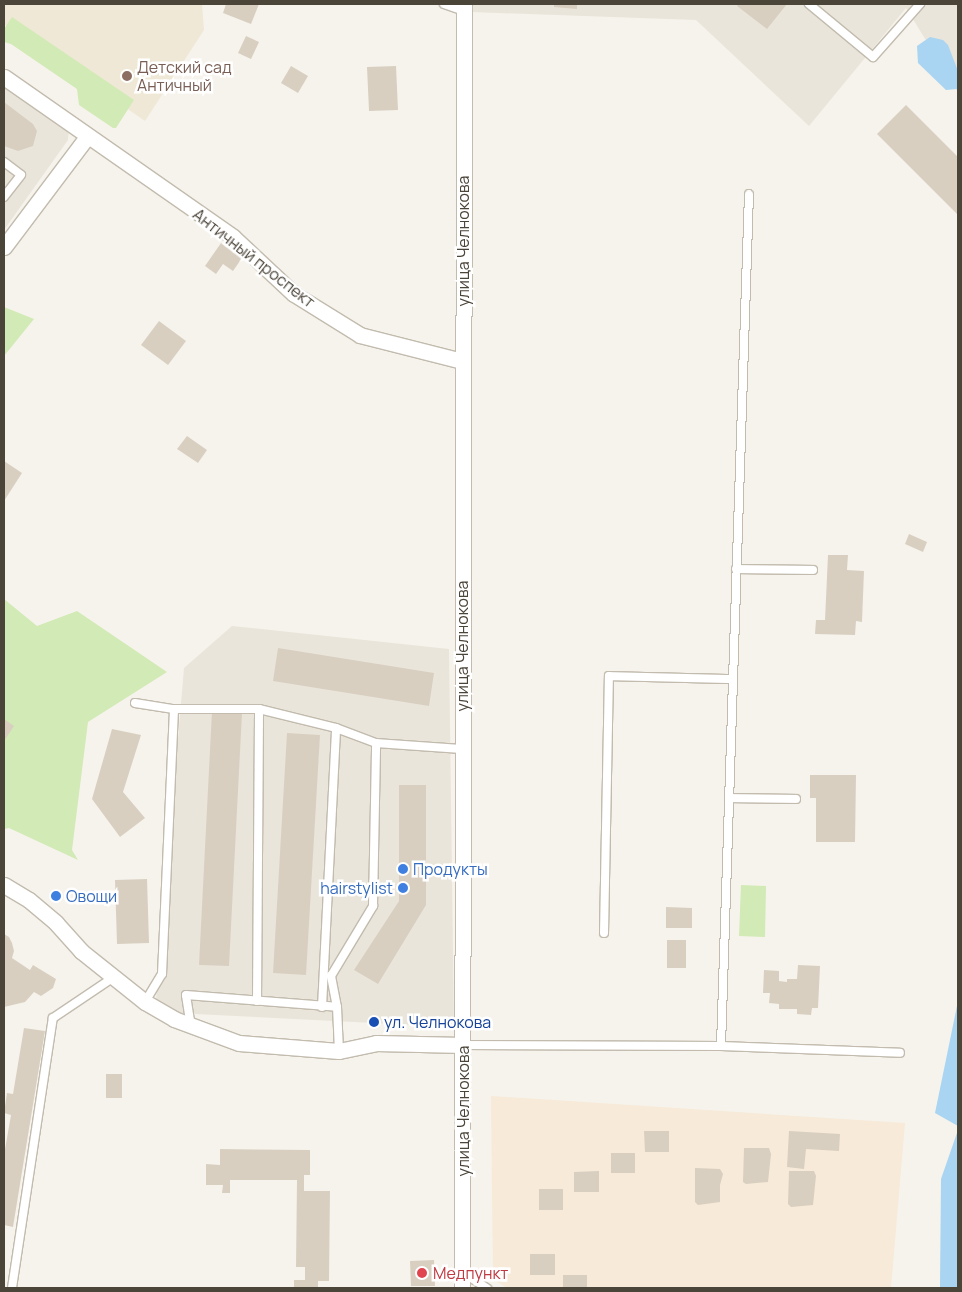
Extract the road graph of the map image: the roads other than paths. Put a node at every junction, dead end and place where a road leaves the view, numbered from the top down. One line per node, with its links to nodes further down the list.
1 (444, 4): 4 (lane)
2 (809, 4): 3 (lane)
3 (920, 4)
4 (464, 7): 11 (street, улица Челнокова)
5 (4, 77): 6 (street, Античный проспект)
6 (87, 137): 10 (street); 11 (street, Античный проспект)
7 (4, 162): 9 (lane)
8 (748, 194): 12 (lane)
9 (4, 197)
10 (4, 247)
11 (462, 361): 20 (street, улица Челнокова)
12 (736, 569): 13 (lane); 14 (lane)
13 (812, 570)
14 (733, 679): 21 (lane); 24 (lane)
15 (135, 703): 16 (lane)
16 (174, 709): 17 (lane); 27 (lane)
17 (259, 709): 18 (lane); 26 (lane)
18 (336, 728): 19 (lane); 28 (lane)
19 (376, 743): 20 (lane); 29 (lane)
20 (461, 750): 31 (street, улица Челнокова)
21 (729, 798): 22 (lane); 32 (lane)
22 (796, 799)
23 (4, 885): 25 (street)
24 (604, 933)
25 (114, 977): 27 (street); 36 (lane)
26 (257, 1001): 28 (lane); 30 (lane)
27 (145, 1002): 30 (street)
28 (322, 1007): 29 (lane)
29 (337, 1007): 33 (lane)
30 (191, 1026): 33 (street)
31 (463, 1045): 32 (lane); 33 (street); 35 (street, улица Челнокова)
32 (721, 1046): 34 (lane)
33 (338, 1051)
34 (900, 1053)
35 (462, 1272): 37 (street, улица Челнокова); 38 (lane)
36 (12, 1288)
37 (462, 1288)
38 (487, 1288)

